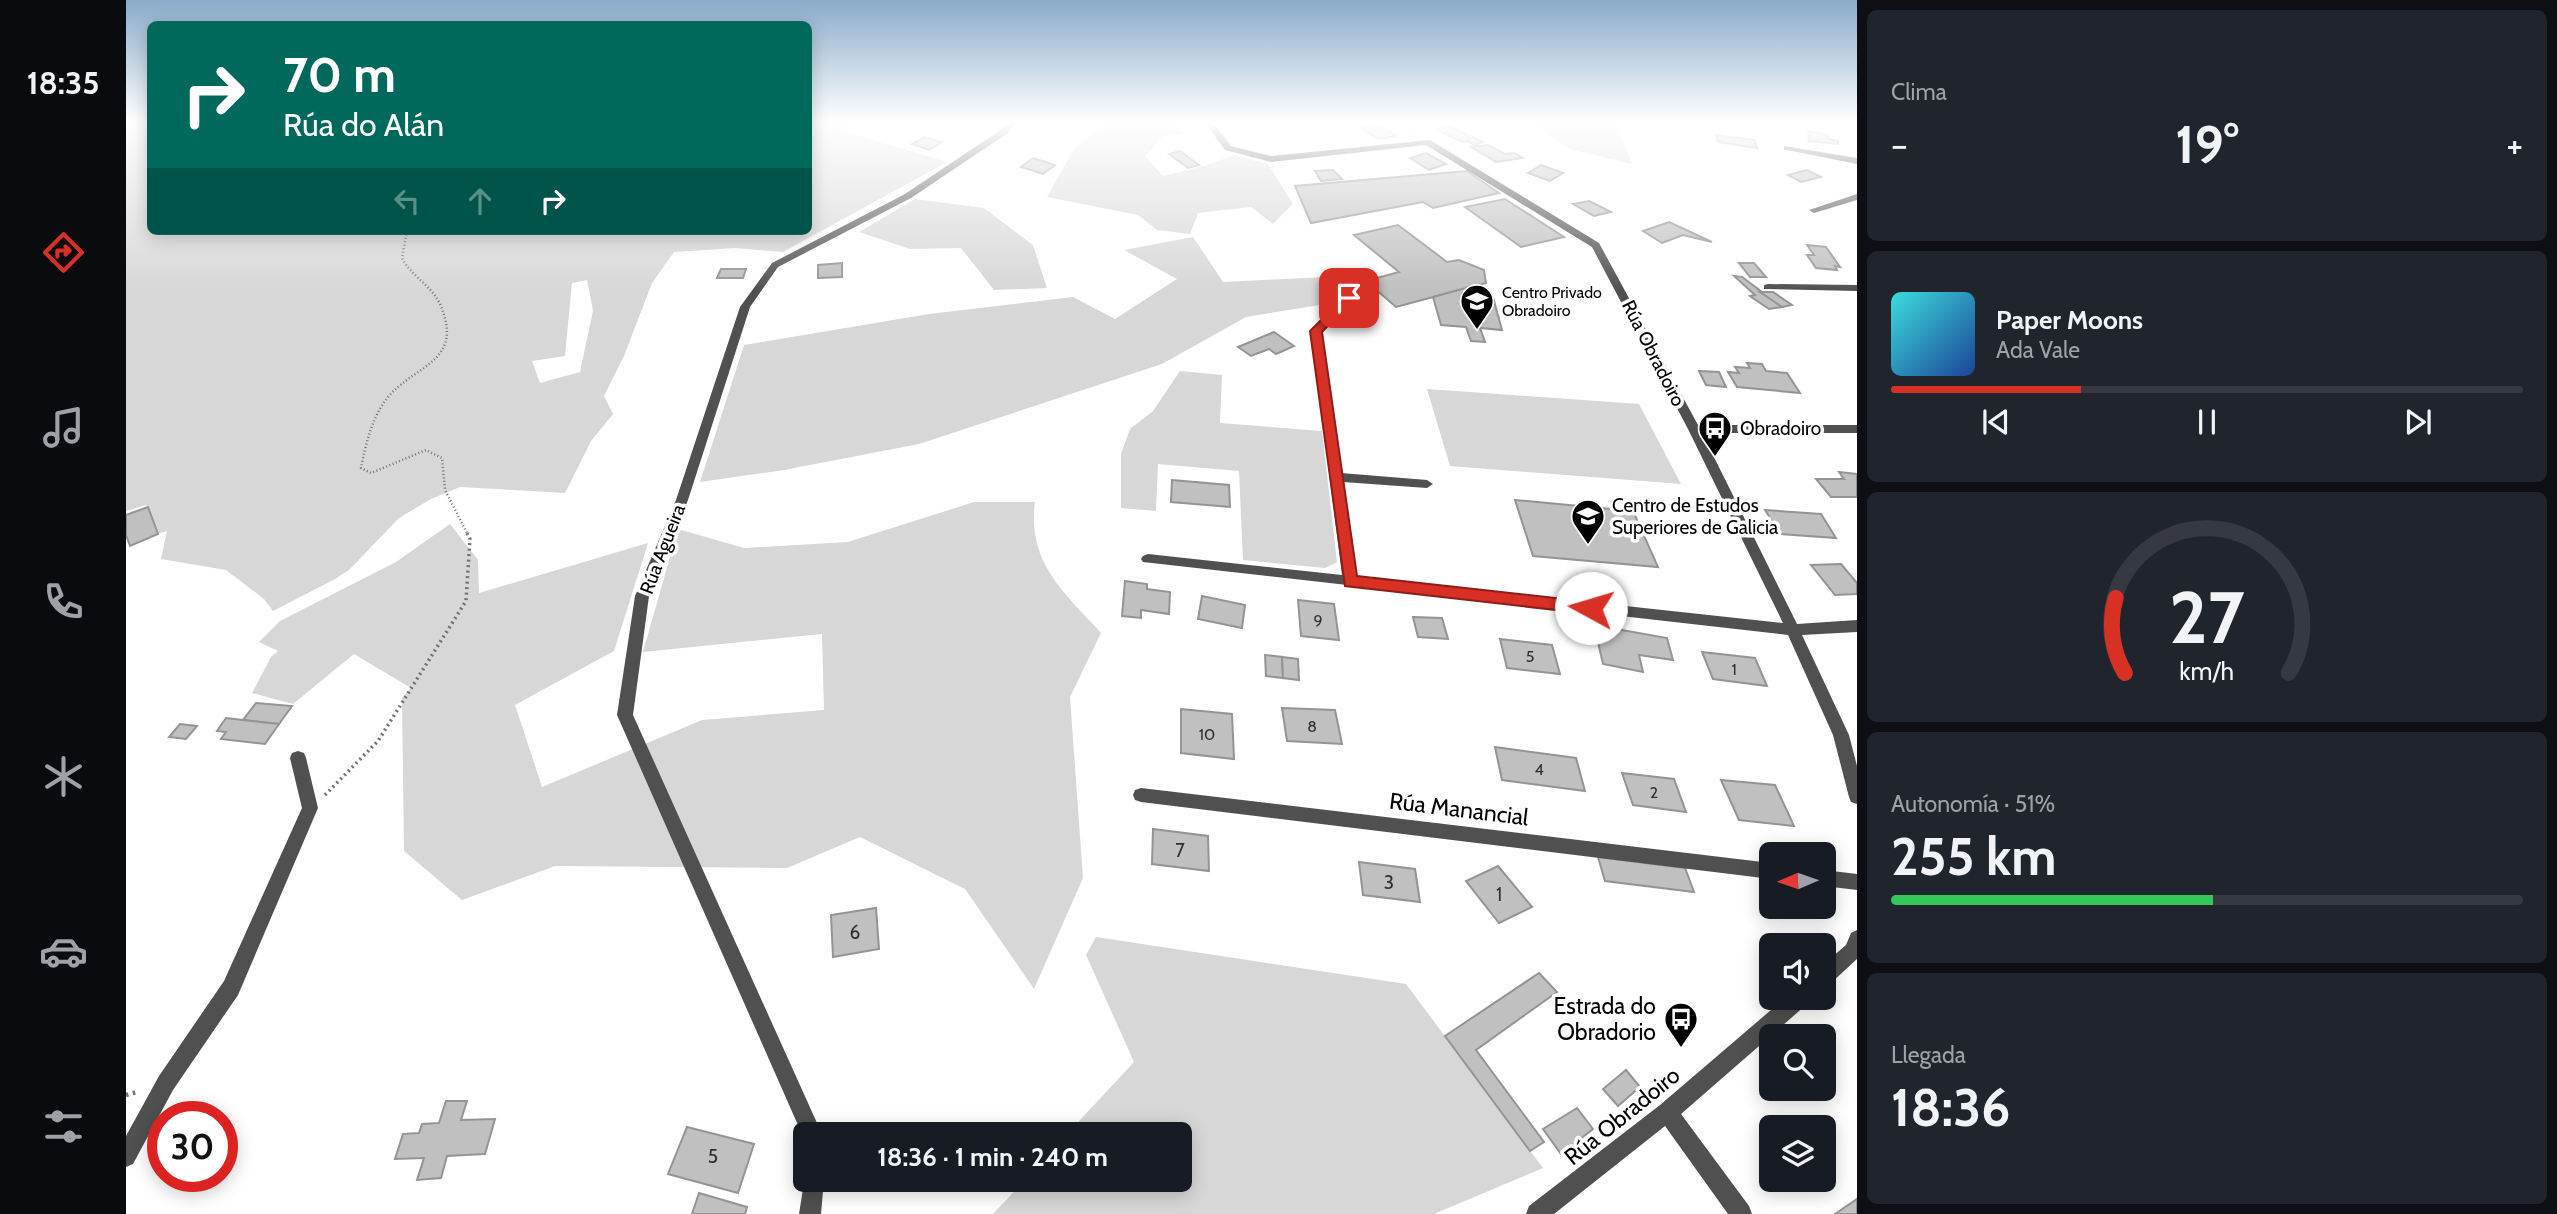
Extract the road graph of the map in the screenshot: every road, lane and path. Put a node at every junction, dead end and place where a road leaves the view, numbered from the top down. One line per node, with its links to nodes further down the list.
1 (935, 178): 28 (street, Rúa Agueira)
2 (1485, 178): 9 (street, Rúa Obradoiro)
3 (1857, 197): 4 (street)
4 (1814, 210)
5 (406, 235): 20 (path)
6 (1768, 287): 7 (street)
7 (1857, 288)
8 (1349, 298): 11 (street)
9 (1694, 429): 10 (street); 16 (street, Rúa Obradoiro)
10 (1857, 429)
11 (1335, 477): 12 (street); 14 (street)
12 (1427, 484)
13 (1148, 559): 14 (street)
14 (1350, 582): 16 (street)
15 (1857, 626): 16 (street)
16 (1793, 630): 19 (street, Rúa Obradoiro)
17 (298, 758): 20 (street)
18 (1141, 794): 21 (street, Rúa Manancial)
19 (1857, 797)
20 (310, 808): 29 (street)
21 (1759, 870)
22 (1836, 879): 23 (street)
23 (1857, 882)
24 (1857, 939): 25 (street)
25 (1836, 965)
26 (1785, 1010): 27 (street, Rúa Obradoiro)
27 (1667, 1112): 32 (street, Rúa Obradoiro); 33 (street)
28 (807, 1122)
29 (126, 1157)
30 (813, 1192): 31 (street)
31 (810, 1214)
32 (1537, 1214)
33 (1741, 1214)

